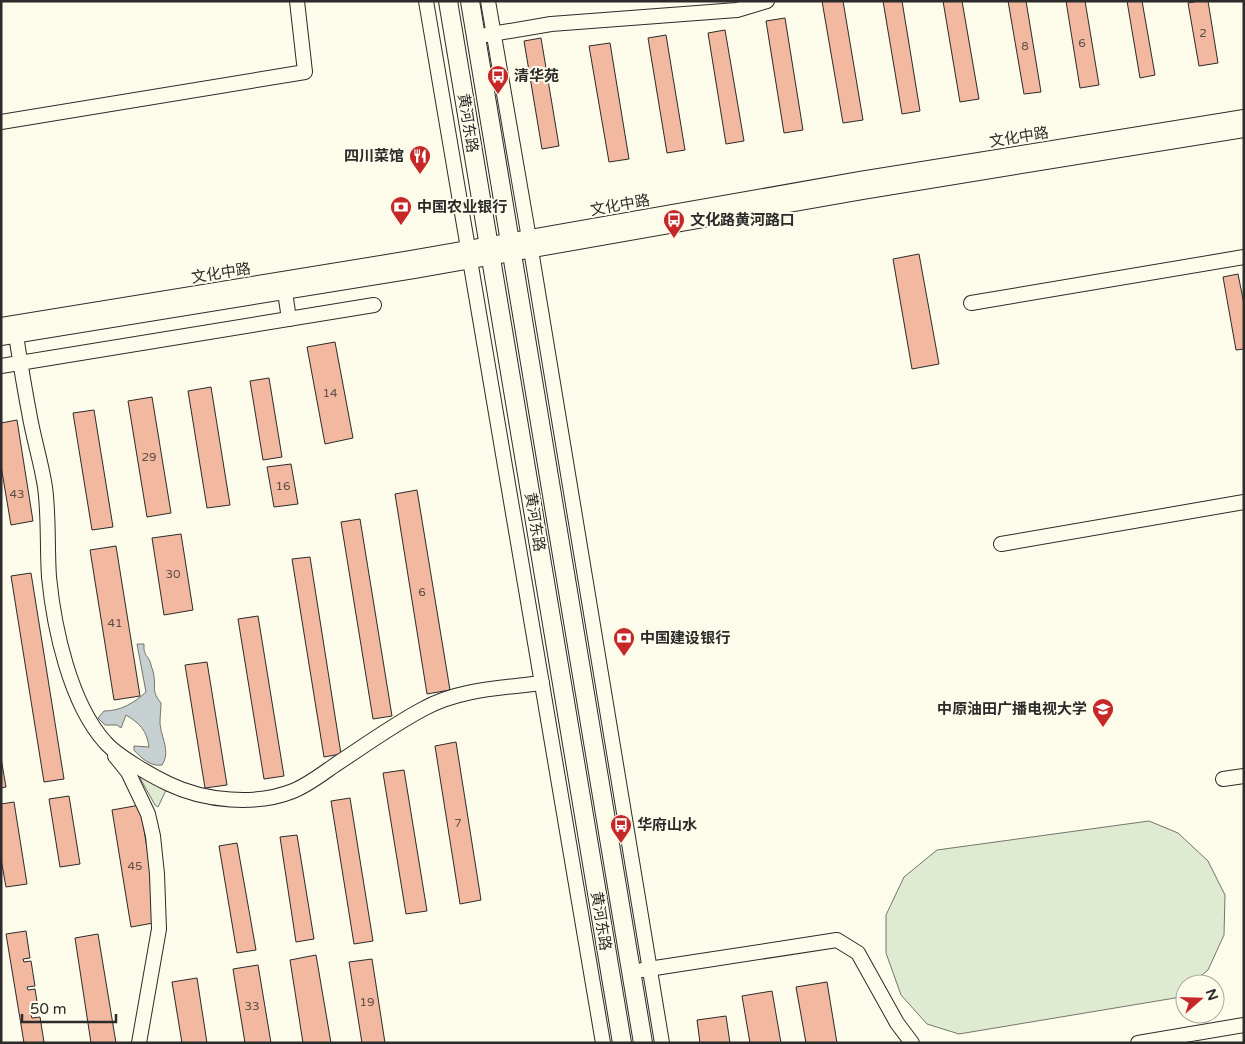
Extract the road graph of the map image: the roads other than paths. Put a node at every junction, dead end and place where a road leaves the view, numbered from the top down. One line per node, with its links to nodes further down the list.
1 (297, 1): 10 (street)
2 (426, 1): 15 (street)
3 (448, 1): 14 (main road, 黄河东路)
4 (470, 1): 8 (main road, 黄河东路)
5 (488, 1): 7 (street)
6 (767, 1): 7 (street)
7 (494, 34): 8 (street); 12 (street)
8 (476, 37): 13 (main road, 黄河东路)
9 (1244, 117): 12 (street, 文化中路)
10 (1, 122)
11 (1244, 130): 12 (street, 文化中路)
12 (530, 244): 13 (street, 文化中路); 32 (street)
13 (511, 247): 14 (street, 文化中路); 33 (main road, 黄河东路)
14 (489, 251): 15 (street, 文化中路); 37 (main road, 黄河东路)
15 (468, 255): 17 (street, 文化中路); 21 (street, 文化中路); 28 (street)
16 (1244, 257): 18 (street)
17 (285, 292): 20 (street); 22 (street, 文化中路)
18 (971, 302)
19 (374, 306): 20 (street)
20 (289, 319): 24 (street)
21 (1, 325)
22 (16, 336): 23 (street, 文化中路); 24 (street)
23 (1, 338)
24 (21, 363): 25 (street); 29 (street)
25 (1, 366)
26 (1244, 502): 27 (street)
27 (1001, 544)
28 (542, 683): 29 (street); 36 (street)
29 (106, 744): 35 (street)
30 (1244, 776): 31 (street)
31 (1223, 779)
32 (650, 969): 33 (street); 39 (street); 40 (street)
33 (631, 972): 38 (main road, 黄河东路)
34 (1244, 1025): 41 (street)
35 (139, 1043)
36 (602, 1043)
37 (622, 1043)
38 (643, 1043)
39 (662, 1043)
40 (912, 1043)
41 (1138, 1043)

